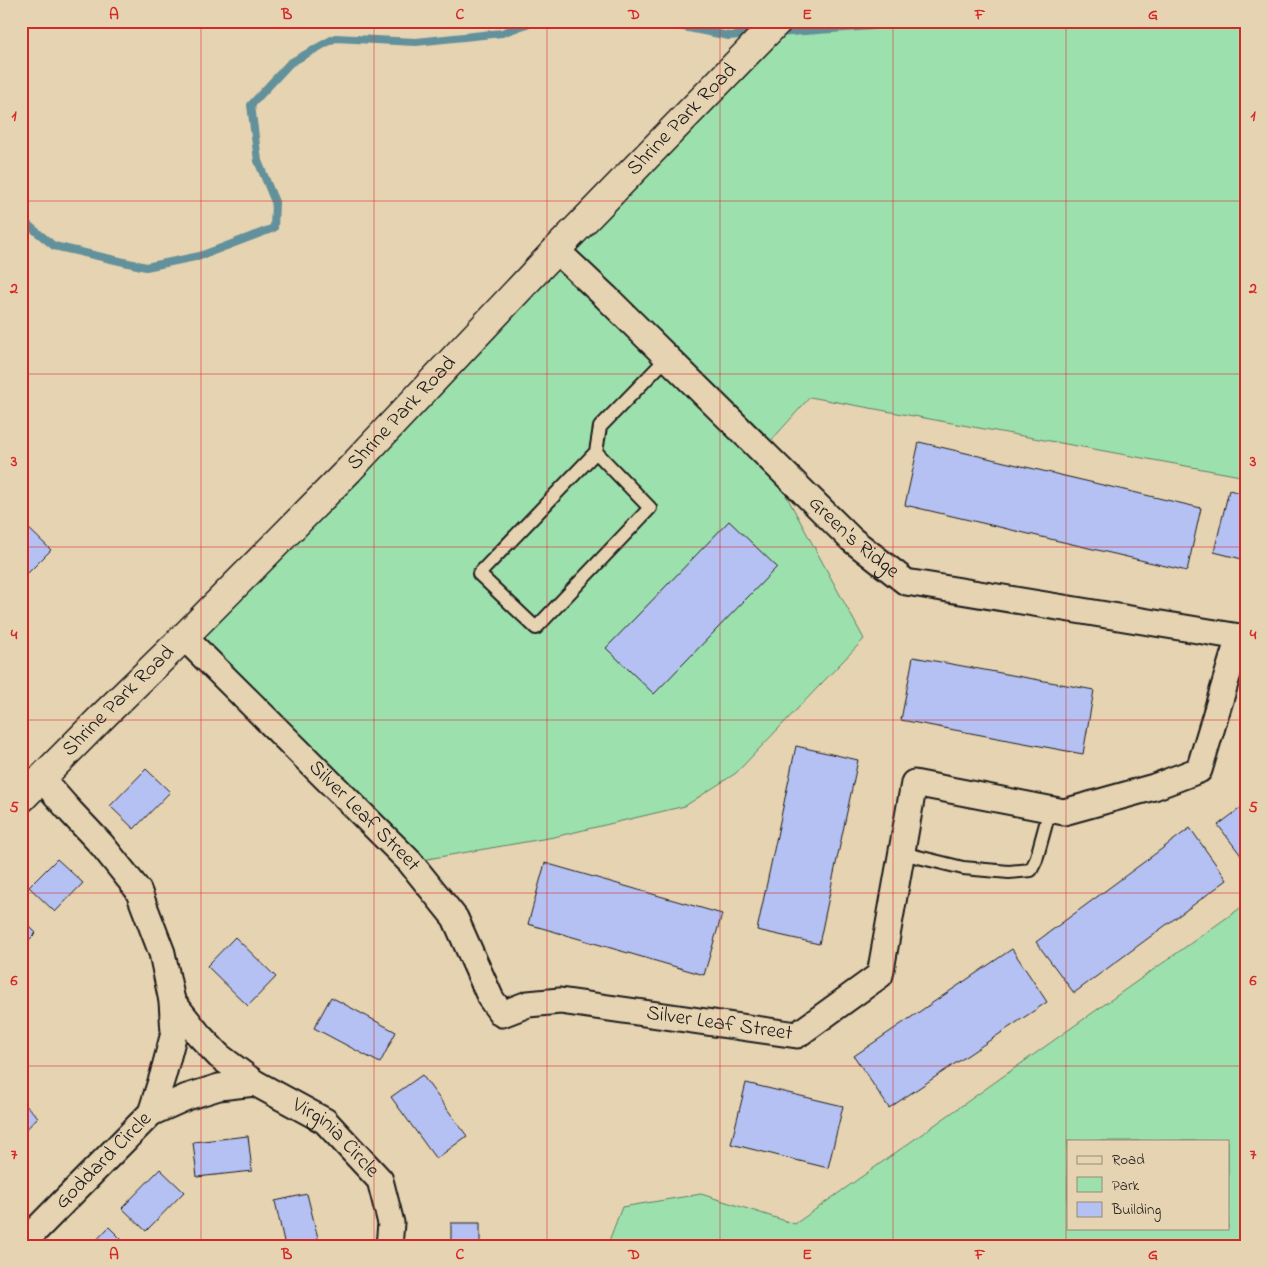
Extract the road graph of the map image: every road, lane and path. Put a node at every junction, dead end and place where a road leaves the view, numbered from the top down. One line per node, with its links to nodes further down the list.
1 (778, 21): 2 (street, Shrine Park Road)
2 (556, 250): 3 (street, Green's Ridge); 5 (street, Shrine Park Road)
3 (667, 358): 4 (lane); 6 (street, Green's Ridge)
4 (596, 452): 4 (lane)
5 (184, 637): 7 (street, Shrine Park Road); 10 (street, Silver Leaf Street)
6 (1242, 637): 9 (street, Silver Leaf Street)
7 (41, 778): 8 (street, Shrine Park Road); 11 (street, Goddard Circle)
8 (21, 799)
9 (1050, 809): 10 (lane); 10 (street, Silver Leaf Street)
10 (902, 853)
11 (172, 1001): 12 (street, Virginia Circle); 13 (street, Goddard Circle)
12 (255, 1083): 13 (street); 15 (street, Virginia Circle)
13 (151, 1113): 14 (street, Goddard Circle)
14 (21, 1245)
15 (389, 1246)

